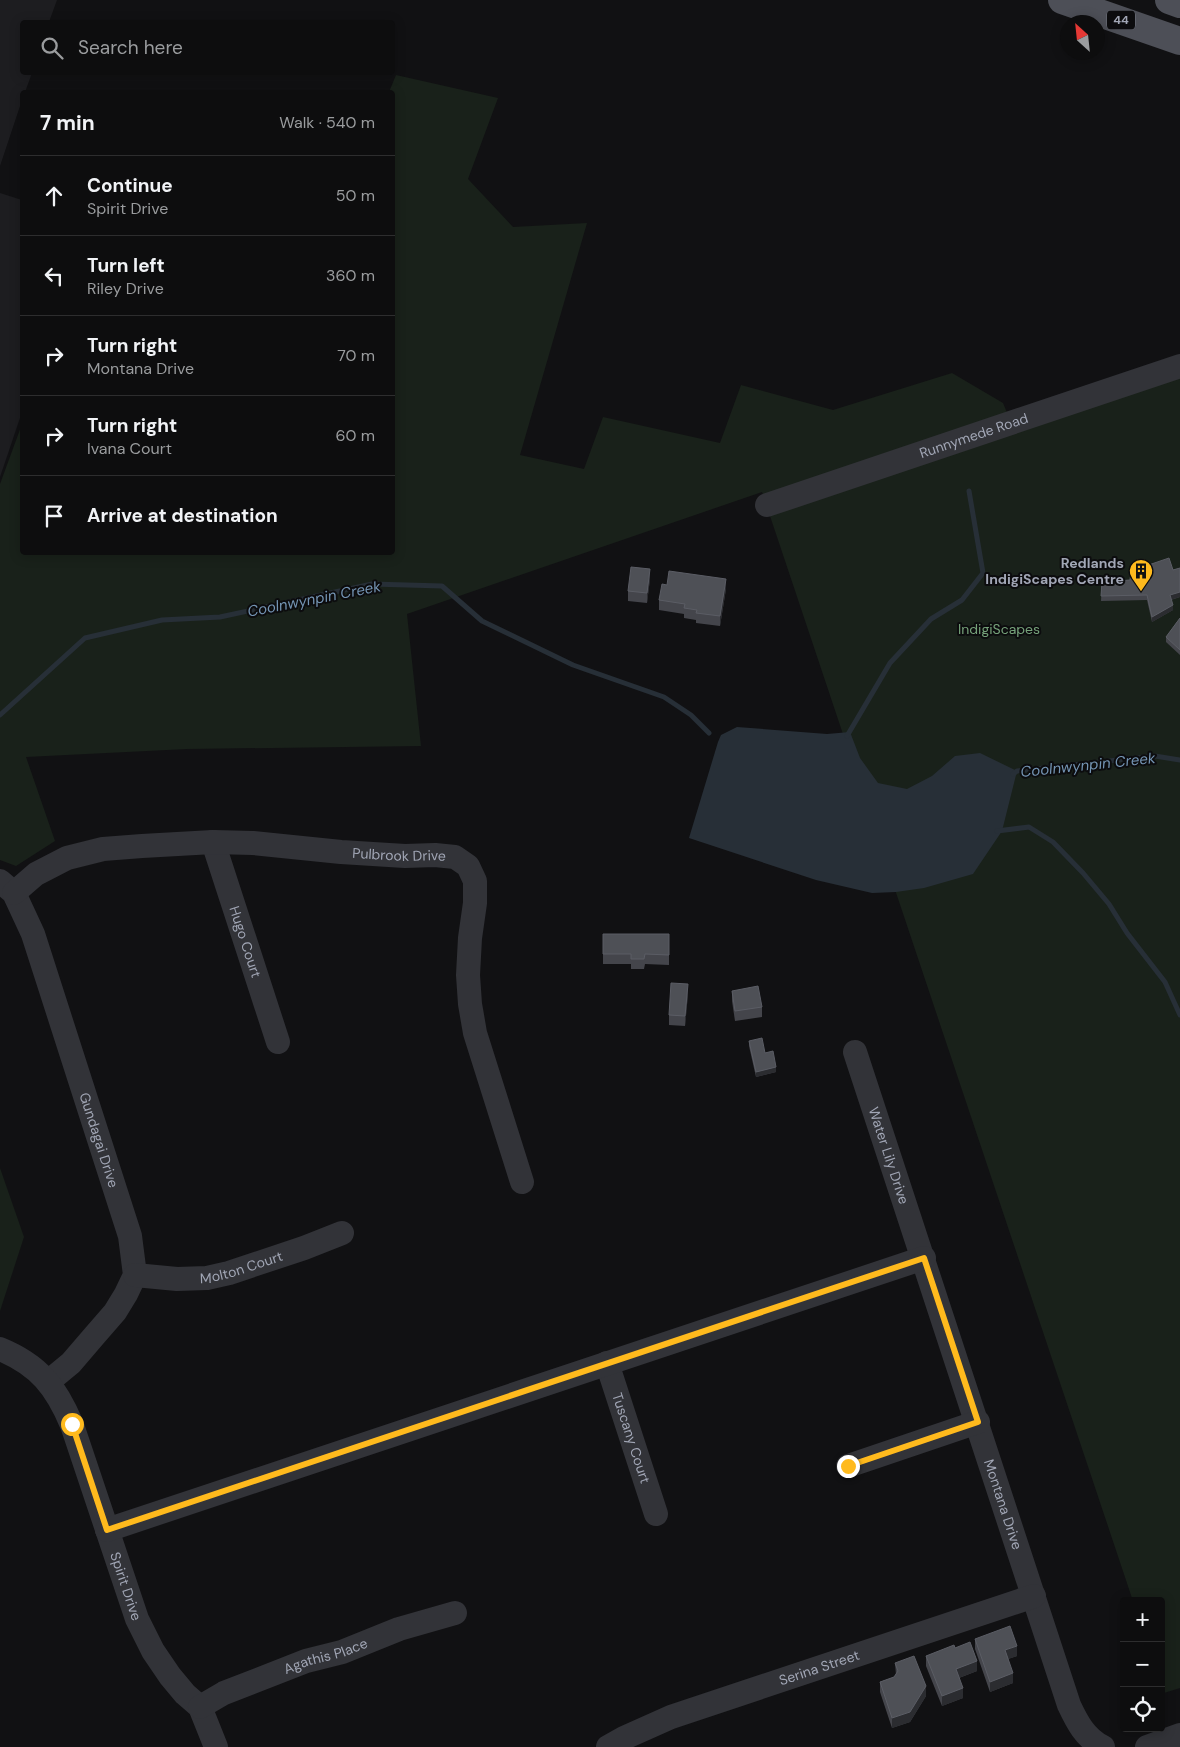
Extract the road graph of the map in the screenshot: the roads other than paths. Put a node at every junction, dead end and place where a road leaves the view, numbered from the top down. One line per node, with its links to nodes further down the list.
1 (1062, 0): 4 (main road, 44)
2 (1169, 0): 3 (main road)
3 (1180, 4)
4 (1180, 40)
5 (1180, 366): 6 (street, Runnymede Road)
6 (766, 505)
7 (214, 842): 8 (street, Pulbrook Drive); 9 (street, Hugo Court); 11 (street, Pulbrook Drive)
8 (7, 887): 14 (street, Gundagai Drive)
9 (278, 1042)
10 (856, 1052): 13 (street, Water Lily Drive)
11 (522, 1182)
12 (342, 1234): 14 (street, Molton Court)
13 (924, 1258): 16 (street); 18 (street, Montana Drive)
14 (135, 1275): 17 (street)
15 (0, 1349): 17 (street, Spirit Drive)
16 (607, 1363): 20 (street, Tuscany Court); 21 (street)
17 (48, 1382): 21 (street, Spirit Drive)
18 (978, 1422): 19 (street); 22 (street, Montana Drive)
19 (848, 1466)
20 (656, 1514)
21 (107, 1530): 24 (street, Spirit Drive)
22 (1034, 1596): 26 (street, Montana Drive); 28 (street, Serina Street)
23 (455, 1612): 24 (street, Agathis Place)
24 (200, 1708): 27 (street, Spirit Drive)
25 (1180, 1736): 29 (street)
26 (1099, 1746)
27 (216, 1747)
28 (608, 1747)
29 (1147, 1747)

